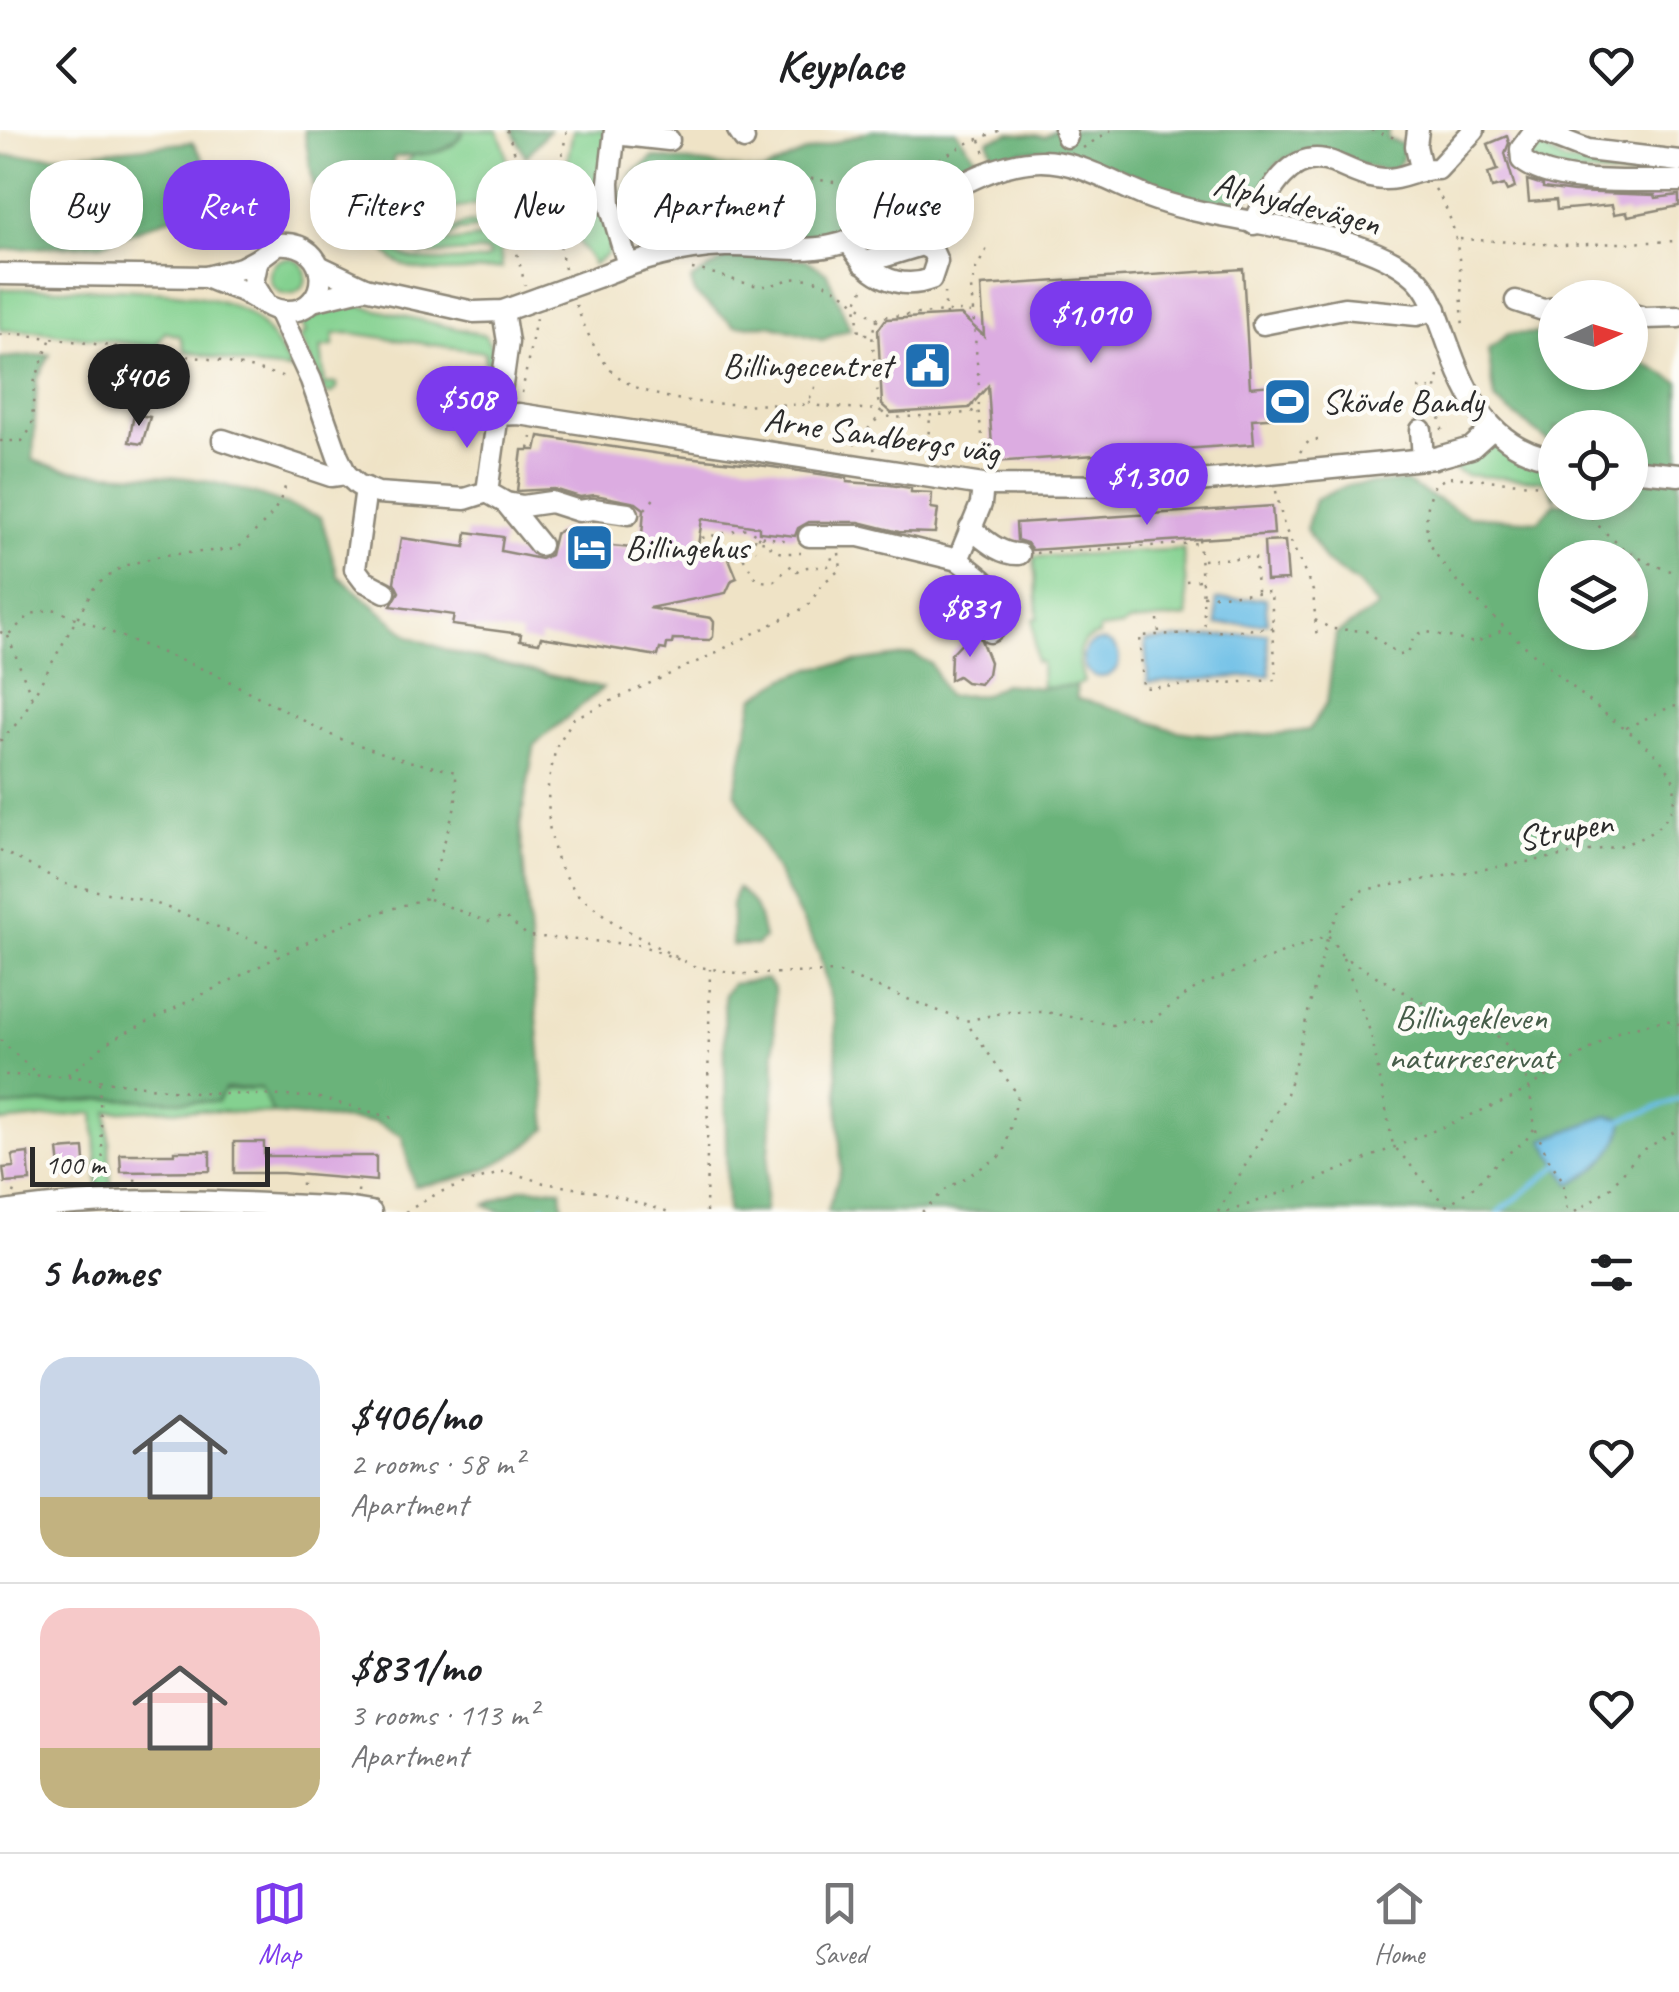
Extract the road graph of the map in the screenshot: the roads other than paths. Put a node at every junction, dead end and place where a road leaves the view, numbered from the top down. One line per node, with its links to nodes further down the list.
1 (1418, 130): 8 (street)
2 (1474, 130): 8 (street)
3 (1536, 130): 7 (street); 9 (street)
4 (615, 132): 5 (street); 16 (street)
5 (668, 140)
6 (1070, 144): 10 (street, Alphyddevägen); 11 (street, Alphyddevägen)
7 (1679, 161)
8 (1421, 168): 11 (street)
9 (1679, 181)
10 (974, 182)
11 (1254, 224): 25 (street, Alphyddevägen)
12 (836, 243): 16 (street, Alphyddevägen)
13 (856, 250): 15 (street)
14 (258, 259): 17 (street); 19 (street); 23 (street)
15 (864, 263)
16 (628, 265): 26 (street, Alphyddevägen, bridge)
17 (319, 266): 20 (street, Alphyddevägen); 21 (street)
18 (0, 274): 19 (street)
19 (206, 278): 23 (street)
20 (365, 288): 21 (street, Alphyddevägen); 26 (street, Alphyddevägen)
21 (312, 301): 23 (street)
22 (1516, 302): 24 (street)
23 (272, 307): 37 (street)
24 (1538, 308)
25 (1436, 309): 29 (street); 31 (street, Alphyddevägen)
26 (504, 311): 30 (street)
27 (1679, 316): 28 (street)
28 (1648, 318)
29 (1263, 324)
30 (496, 415): 39 (street, Arne Sandbergs väg); 41 (street)
31 (1492, 428): 34 (street); 35 (street, Arne Sandbergs väg)
32 (1421, 430): 35 (street)
33 (222, 440): 37 (street)
34 (1538, 457)
35 (1423, 459): 39 (street, Arne Sandbergs väg)
36 (1648, 472): 38 (street)
37 (346, 474): 40 (street)
38 (1679, 475)
39 (986, 478): 44 (street)
40 (366, 488): 41 (street); 49 (street)
41 (487, 492): 42 (street)
42 (506, 503): 43 (street); 46 (street)
43 (632, 516)
44 (970, 528): 47 (street); 48 (street)
45 (808, 542): 48 (street)
46 (540, 545)
47 (1018, 554)
48 (958, 560): 50 (street)
49 (385, 592)
50 (990, 632)
51 (4, 1212): 52 (street)
52 (371, 1212)

